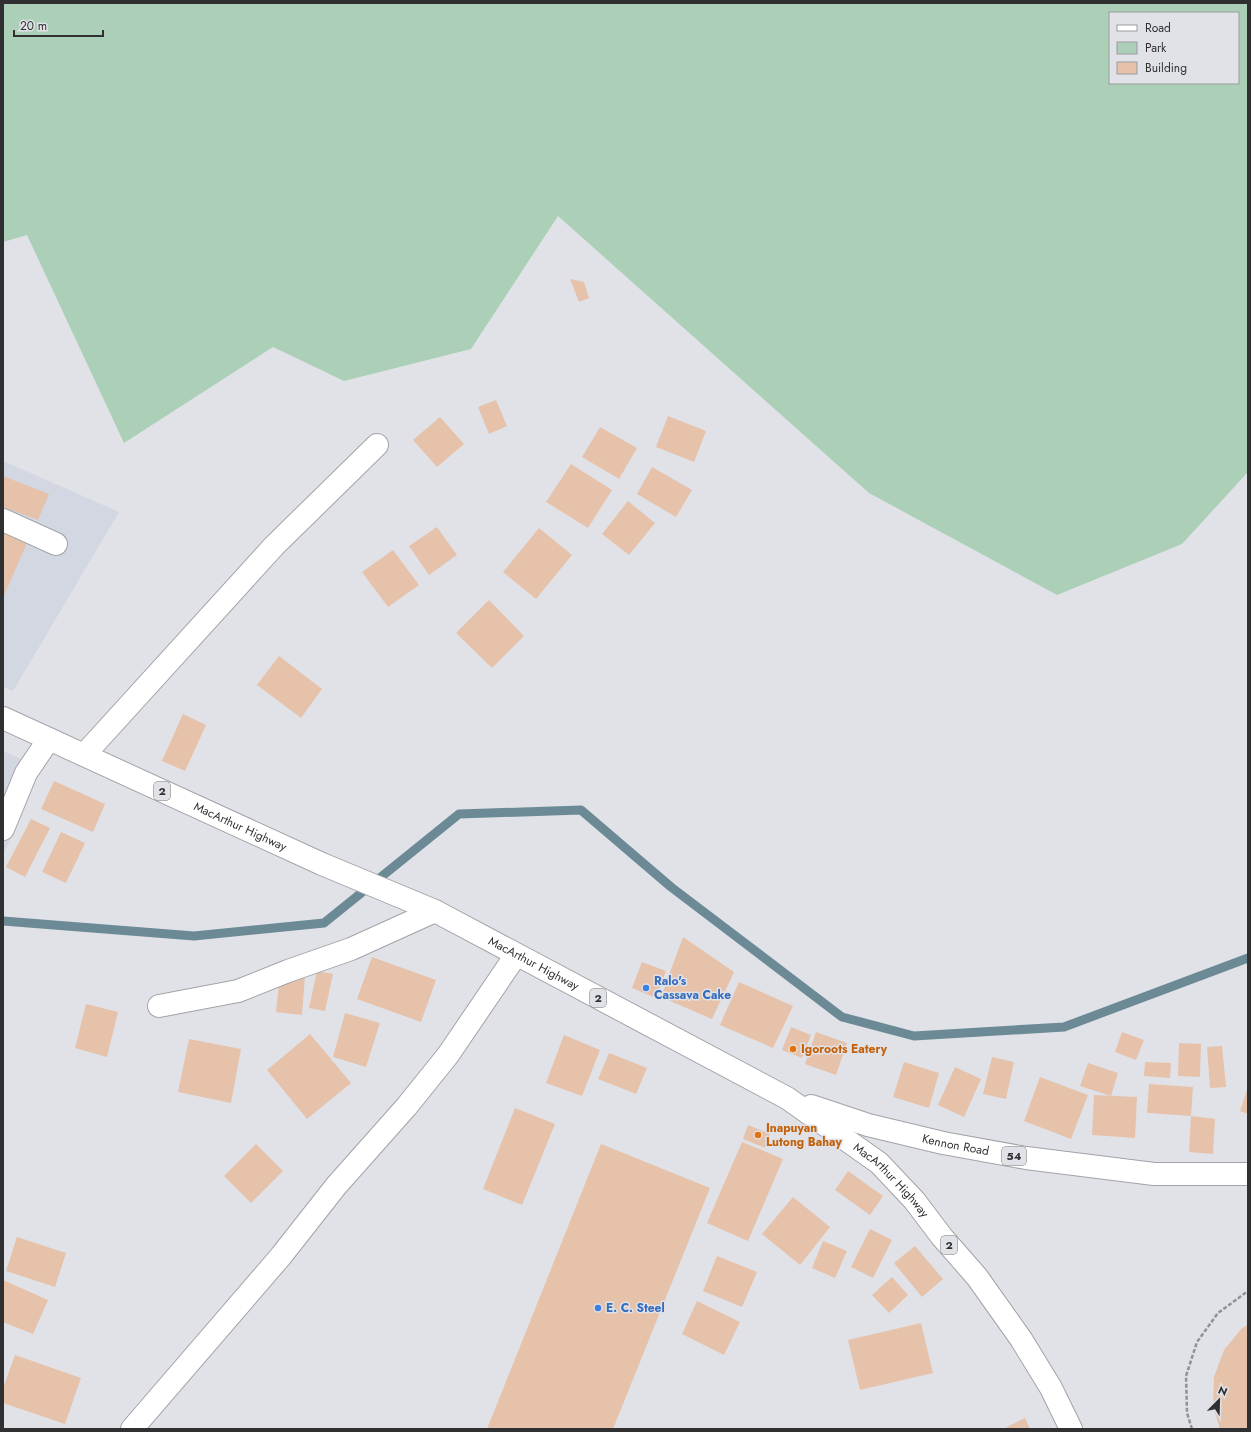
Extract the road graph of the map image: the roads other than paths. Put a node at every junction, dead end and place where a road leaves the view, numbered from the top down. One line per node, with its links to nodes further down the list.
1 (377, 445): 6 (main road)
2 (3, 520): 3 (main road)
3 (56, 544)
4 (3, 718): 5 (main road, MacArthur Highway / 2)
5 (49, 739): 6 (main road, MacArthur Highway / 2); 7 (main road)
6 (84, 756): 8 (main road, MacArthur Highway / 2)
7 (3, 829)
8 (435, 911): 9 (main road, MacArthur Highway / 2); 10 (main road)
9 (516, 955): 11 (main road, MacArthur Highway / 2); 13 (main road)
10 (159, 1006)
11 (787, 1098): 12 (main road, Kennon Road / 54); 14 (main road, MacArthur Highway / 2)
12 (1248, 1174)
13 (132, 1429)
14 (1071, 1429)

